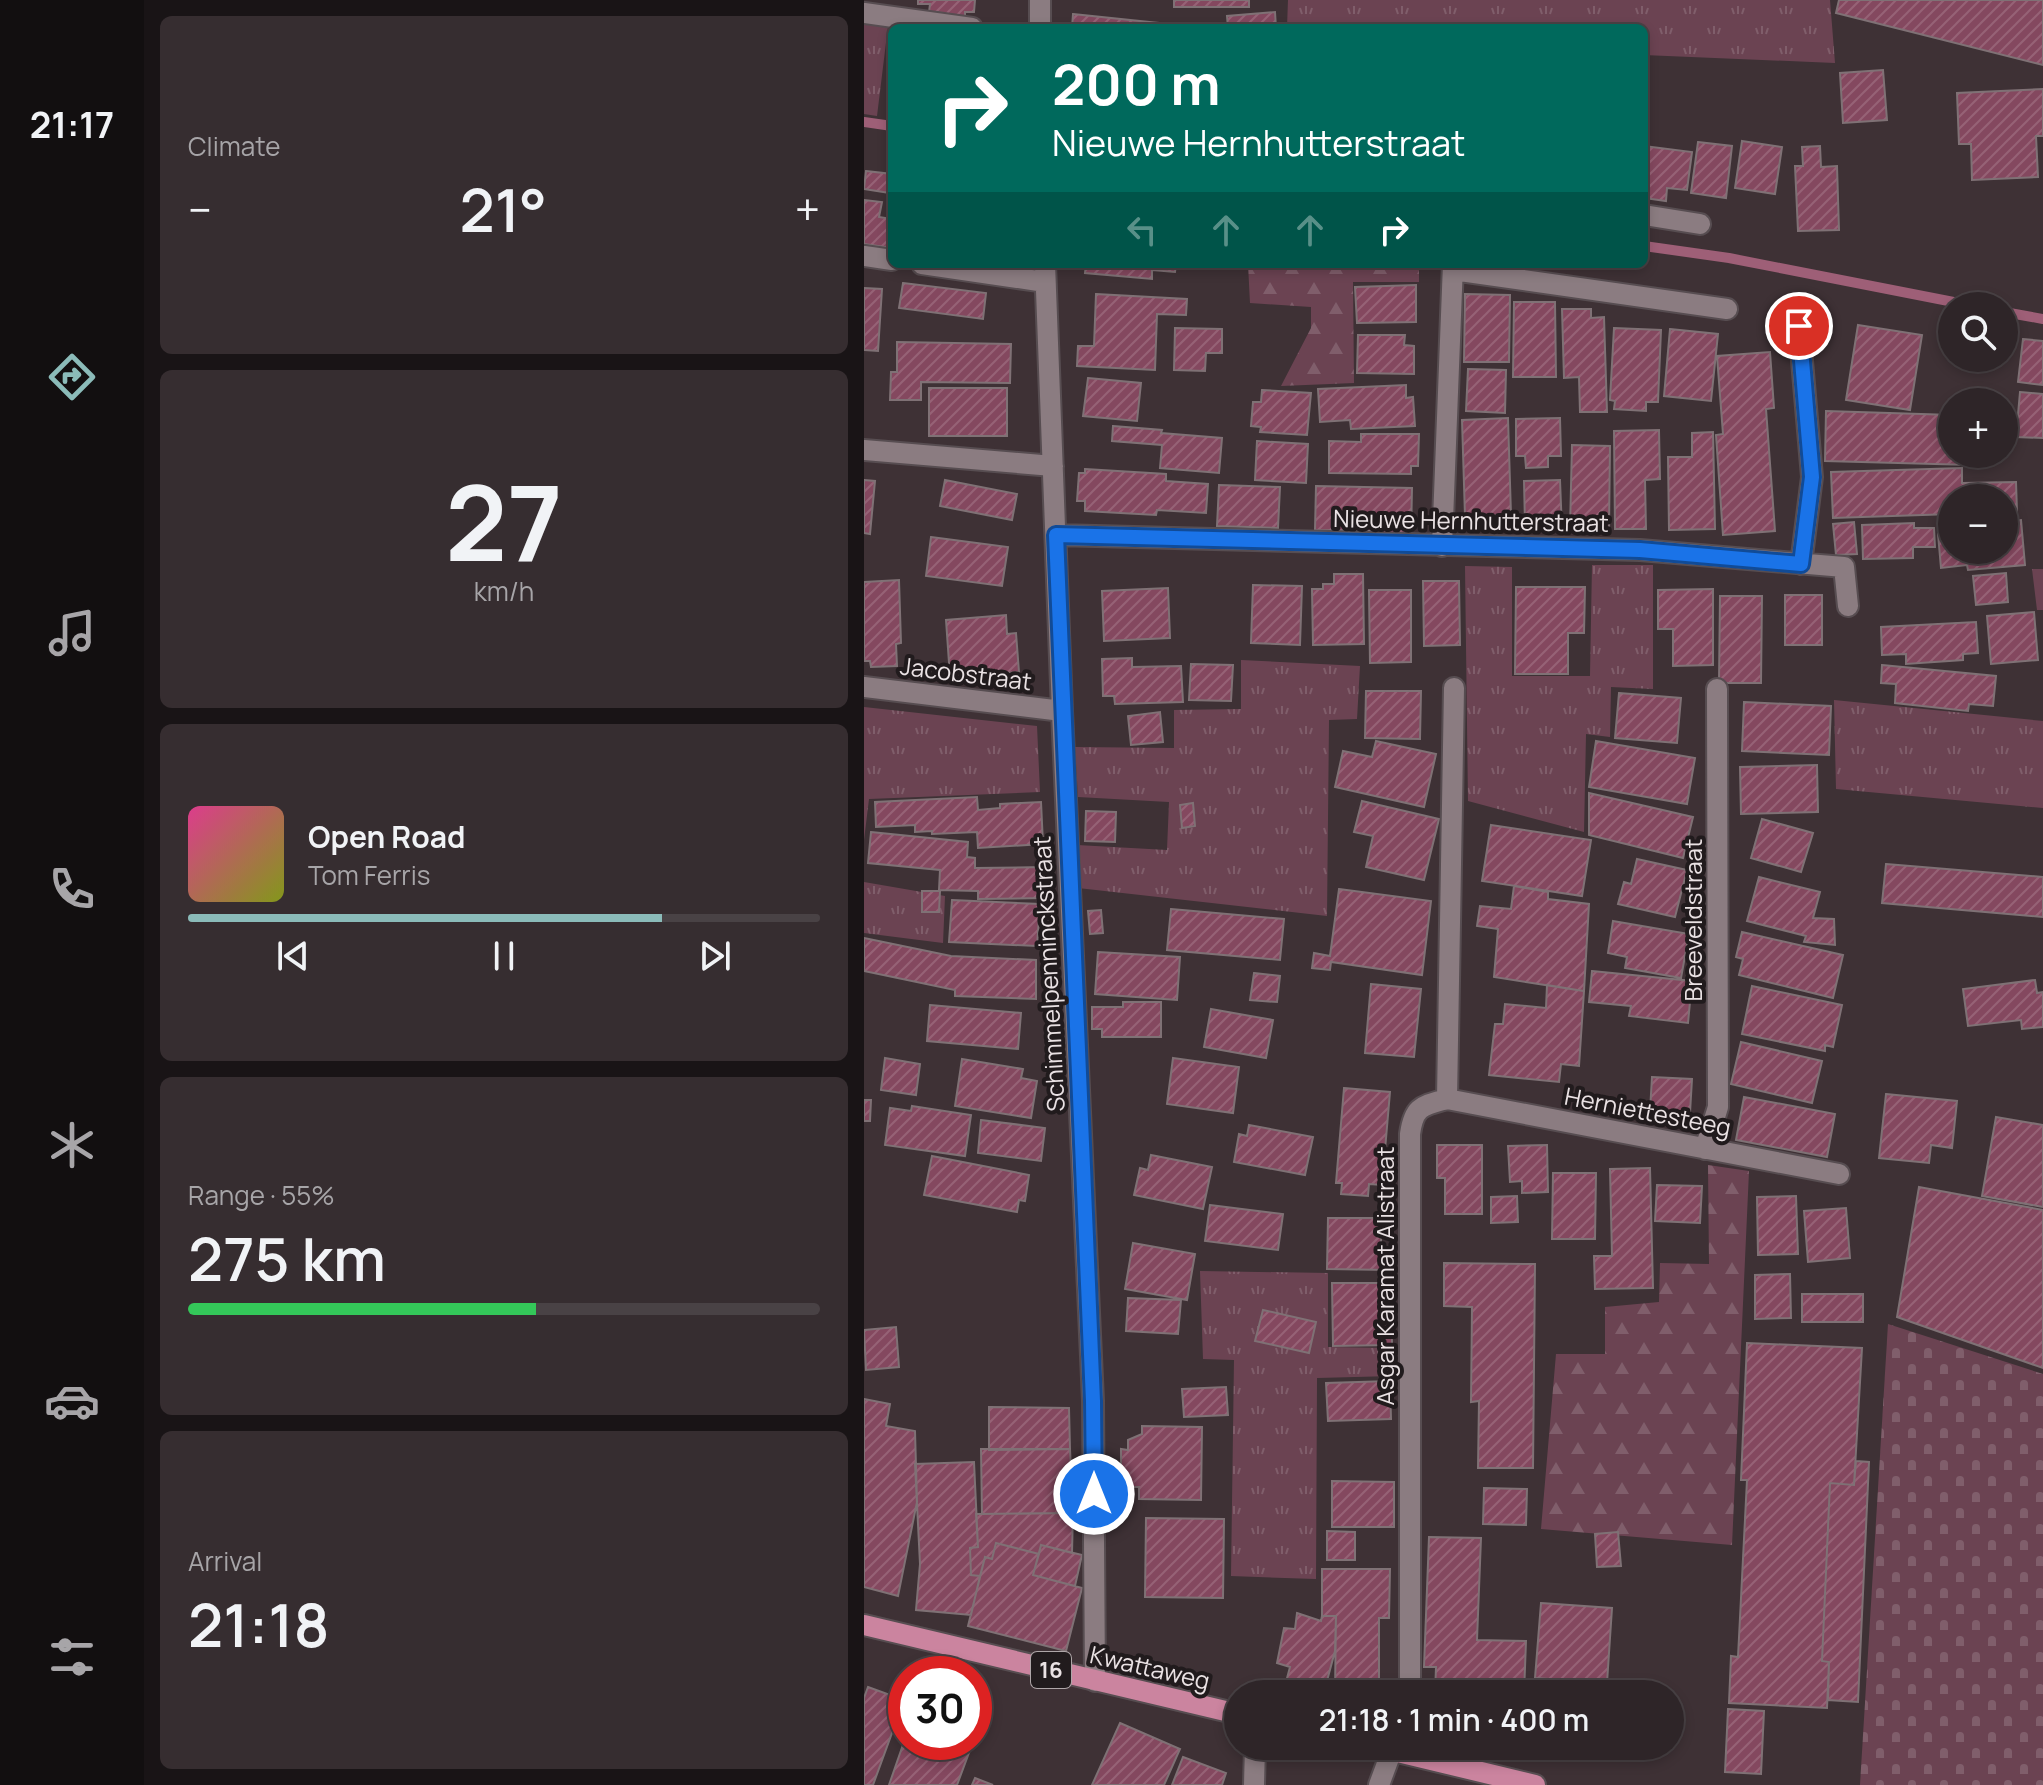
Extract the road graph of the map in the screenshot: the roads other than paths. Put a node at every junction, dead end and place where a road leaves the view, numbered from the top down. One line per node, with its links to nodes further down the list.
1 (1040, 0): 4 (street)
2 (864, 13): 3 (street)
3 (943, 24)
4 (1040, 24)
5 (1648, 216): 6 (street)
6 (1700, 224)
7 (864, 256): 8 (street)
8 (888, 259)
9 (977, 268): 12 (street)
10 (1453, 268): 18 (street)
11 (1460, 268): 13 (street)
12 (1045, 273): 16 (street, Schimmelpenninckstraat)
13 (1727, 309)
14 (1799, 326): 19 (street)
15 (864, 450): 16 (street)
16 (1053, 466): 17 (street, Schimmelpenninckstraat)
17 (1056, 535): 18 (street, Nieuwe Hernhutterstraat); 24 (street, Schimmelpenninckstraat)
18 (1442, 546): 19 (street, Nieuwe Hernhutterstraat)
19 (1801, 564): 20 (street, Nieuwe Hernhutterstraat)
20 (1848, 606)
21 (864, 687): 24 (street, Jacobstraat)
22 (1454, 688): 25 (street)
23 (1717, 689): 26 (street, Breeveldstraat)
24 (1062, 711): 30 (street, Schimmelpenninckstraat)
25 (1447, 1099): 26 (street, Herniettesteeg); 29 (street, Asgar Karamat Alistraat)
26 (1705, 1149): 27 (street, Herniettesteeg)
27 (1839, 1174)
28 (864, 1625): 30 (main road, Kwattaweg / 16)
29 (1410, 1680)
30 (1095, 1681): 31 (main road, Kwattaweg / 16)
31 (1224, 1711)
32 (1255, 1760): 35 (street)
33 (1391, 1760): 36 (street)
34 (1438, 1760): 37 (main road)
35 (1254, 1785)
36 (1379, 1785)
37 (1535, 1785)

